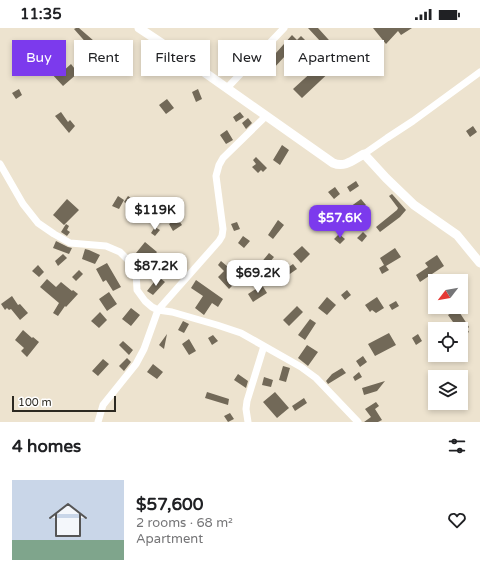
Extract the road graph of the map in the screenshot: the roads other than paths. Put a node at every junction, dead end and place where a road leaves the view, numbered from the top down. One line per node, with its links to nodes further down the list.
1 (139, 28): 4 (street)
2 (284, 28): 4 (street)
3 (480, 72): 6 (street)
4 (227, 88): 5 (street)
5 (266, 116): 6 (street); 9 (street)
6 (364, 154): 8 (street)
7 (0, 164): 9 (street)
8 (480, 263)
9 (158, 310): 10 (street); 11 (street)
10 (264, 346): 12 (street); 13 (street)
11 (98, 422)
12 (248, 422)
13 (358, 422)

